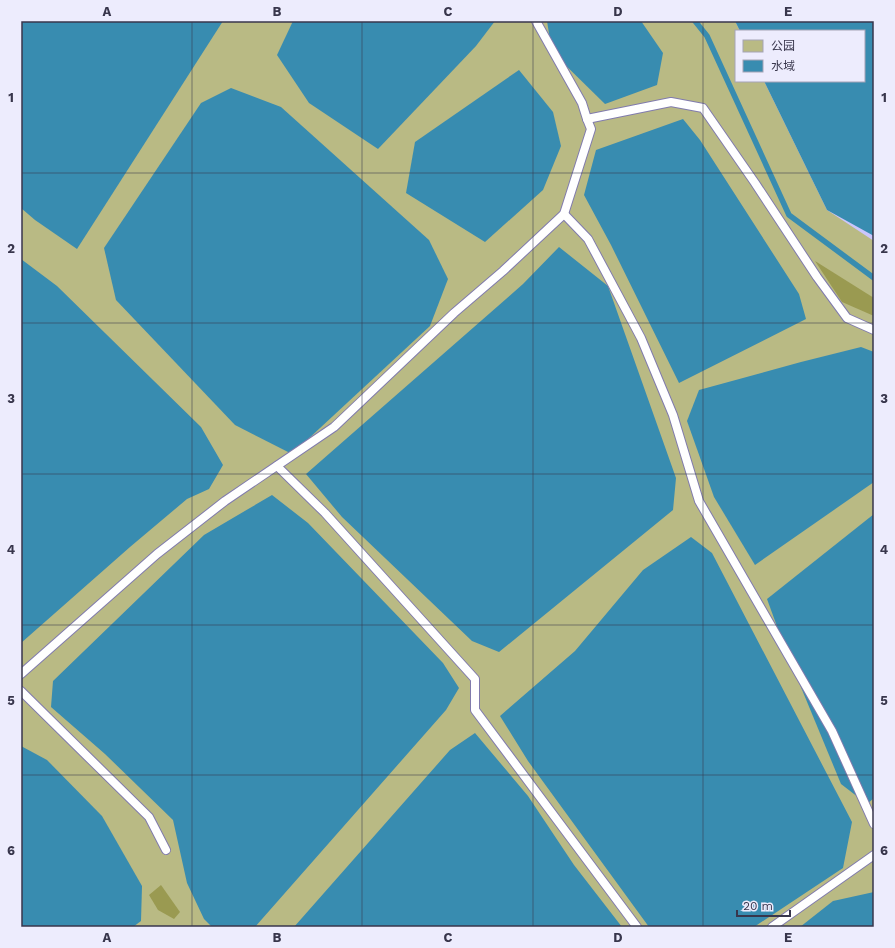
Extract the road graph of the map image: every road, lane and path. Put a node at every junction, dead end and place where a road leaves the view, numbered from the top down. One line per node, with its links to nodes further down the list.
1 (536, 21): 2 (lane)
2 (587, 119): 3 (lane); 4 (lane)
3 (564, 214): 5 (lane); 8 (lane)
4 (874, 330)
5 (277, 466): 6 (lane); 11 (lane)
6 (21, 674)
7 (21, 691): 9 (lane)
8 (874, 824)
9 (166, 850)
10 (874, 855): 12 (lane)
11 (637, 927)
12 (772, 927)

